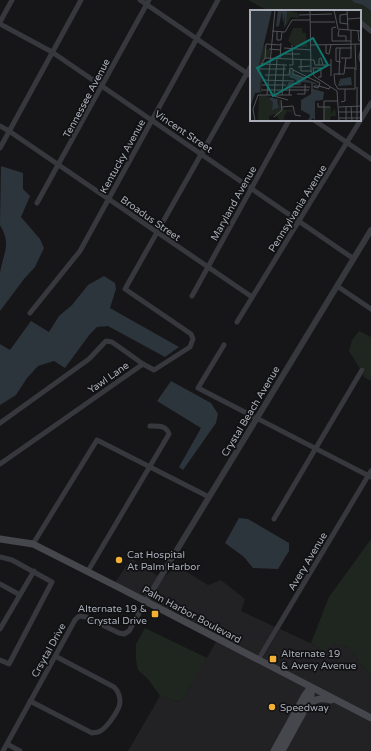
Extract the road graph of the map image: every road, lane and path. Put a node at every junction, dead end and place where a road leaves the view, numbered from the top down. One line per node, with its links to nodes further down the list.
1 (12, 0): 6 (street)
2 (81, 0): 10 (street)
3 (140, 0): 5 (street)
4 (218, 0): 9 (street, Kentucky Avenue)
5 (148, 2): 9 (street); 12 (street, Tennessee Avenue)
6 (0, 23): 10 (street, Vincent Street)
7 (361, 23): 8 (street)
8 (371, 31)
9 (196, 39): 11 (street); 14 (street, Kentucky Avenue)
10 (52, 52): 12 (street, Vincent Street); 20 (street)
11 (249, 75): 23 (street)
12 (102, 86): 14 (street, Vincent Street); 25 (street, Tennessee Avenue)
13 (371, 103): 15 (street, Pennsylvania Avenue)
14 (152, 120): 23 (street, Vincent Street); 27 (street, Kentucky Avenue)
15 (361, 120)
16 (288, 121): 26 (street, Maryland Avenue)
17 (315, 121): 21 (street)
18 (360, 121): 21 (street, Pennsylvania Avenue)
19 (0, 126): 20 (street, Broadus Street)
20 (9, 131): 22 (street); 25 (street, Broadus Street)
21 (347, 143): 24 (street); 29 (street, Pennsylvania Avenue)
22 (0, 148)
23 (202, 154): 26 (street, Vincent Street); 31 (street)
24 (371, 159)
25 (59, 166): 27 (street, Broadus Street); 28 (street, Tennessee Avenue)
26 (252, 188): 29 (street, Vincent Street); 33 (street, Maryland Avenue)
27 (108, 199): 31 (street, Broadus Street); 38 (street, Kentucky Avenue)
28 (37, 203)
29 (299, 221): 32 (street, Vincent Street); 36 (street, Pennsylvania Avenue)
30 (371, 230): 32 (street, Crystal Beach Avenue)
31 (157, 234): 33 (street, Broadus Street); 41 (street, Yawl Lane)
32 (354, 259): 34 (street, Crystal Beach Avenue)
33 (208, 268): 35 (street, Maryland Avenue); 36 (street, Broadus Street)
34 (338, 286): 37 (street); 43 (street, Crystal Beach Avenue)
35 (192, 296)
36 (252, 298): 39 (street, Pennsylvania Avenue)
37 (371, 309)
38 (30, 313)
39 (236, 322)
40 (224, 345): 43 (street)
41 (143, 364): 44 (street); 47 (street, Yawl Lane)
42 (362, 370): 46 (street)
43 (257, 419): 46 (street); 50 (street, Crystal Beach Avenue)
44 (0, 423)
45 (150, 426): 48 (street)
46 (316, 449): 49 (street); 51 (street)
47 (0, 464)
48 (150, 466): 50 (street); 53 (street); 56 (street)
49 (370, 475): 63 (street, Avery Avenue)
50 (209, 497): 59 (street, Crystal Beach Avenue)
51 (274, 519)
52 (0, 539): 53 (main road, Palm Harbor Boulevard)
53 (33, 544): 56 (main road, Palm Harbor Boulevard)
54 (0, 557): 55 (street)
55 (34, 571): 58 (street); 62 (street)
56 (88, 571): 59 (main road, Palm Harbor Boulevard)
57 (0, 584): 58 (street)
58 (20, 595): 60 (street)
59 (146, 601): 61 (street, Crsytal Drive); 63 (main road, Palm Harbor Boulevard)
60 (0, 629)
61 (55, 656): 65 (street, Crsytal Drive); 65 (street)
62 (0, 660)
63 (258, 660): 64 (main road, Palm Harbor Boulevard)
64 (311, 688): 66 (main road, Palm Harbor Boulevard); 67 (main road); 72 (main road)
65 (30, 700): 69 (street, Crsytal Drive)
66 (339, 701): 67 (main road); 68 (main road, Palm Harbor Boulevard)
67 (305, 709): 73 (main road)
68 (371, 718)
69 (7, 744): 70 (street, Crsytal Drive); 71 (street)
70 (3, 751)
71 (20, 751)
72 (274, 751)
73 (282, 751)

